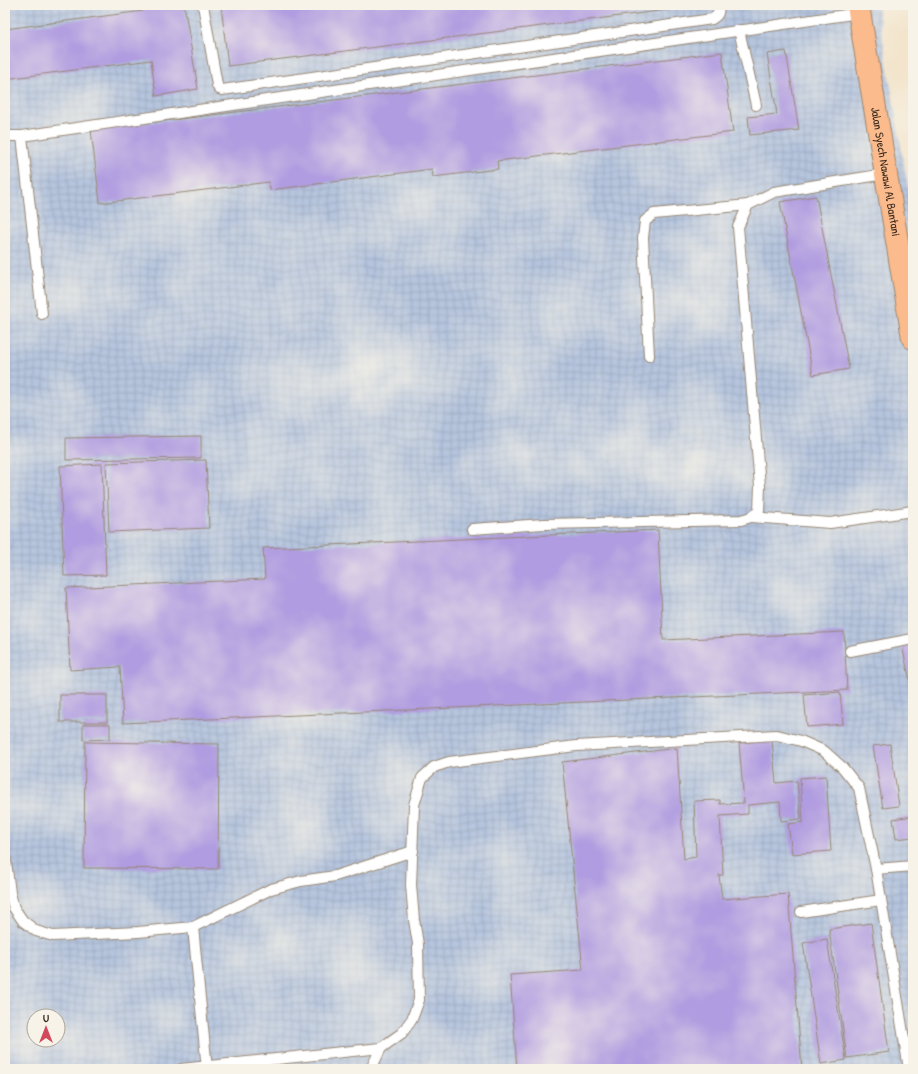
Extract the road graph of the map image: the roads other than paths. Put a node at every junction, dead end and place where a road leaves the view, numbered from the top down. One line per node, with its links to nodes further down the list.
1 (203, 5): 2 (lane)
2 (718, 5)
3 (858, 9): 4 (lane); 8 (highway, Jalan Syech Nawawi Al Bantani)
4 (739, 30): 5 (lane); 7 (lane)
5 (756, 105)
6 (5, 136): 7 (lane)
7 (22, 136): 10 (lane)
8 (884, 174): 9 (lane); 11 (highway, Jalan Syech Nawawi Al Bantani)
9 (748, 205): 12 (lane); 14 (lane)
10 (42, 314)
11 (913, 338)
12 (649, 356)
13 (913, 512): 14 (lane)
14 (751, 517): 15 (lane)
15 (472, 529)
16 (913, 640): 17 (lane)
17 (850, 651)
18 (413, 851): 21 (lane); 24 (lane); 25 (lane)
19 (5, 854): 24 (lane)
20 (913, 866): 21 (lane)
21 (876, 869): 22 (lane)
22 (881, 900): 23 (lane); 29 (lane)
23 (801, 912)
24 (193, 926): 26 (lane)
25 (381, 1048): 26 (lane); 28 (lane)
26 (207, 1068): 27 (lane)
27 (181, 1069)
28 (371, 1069)
29 (909, 1069)

